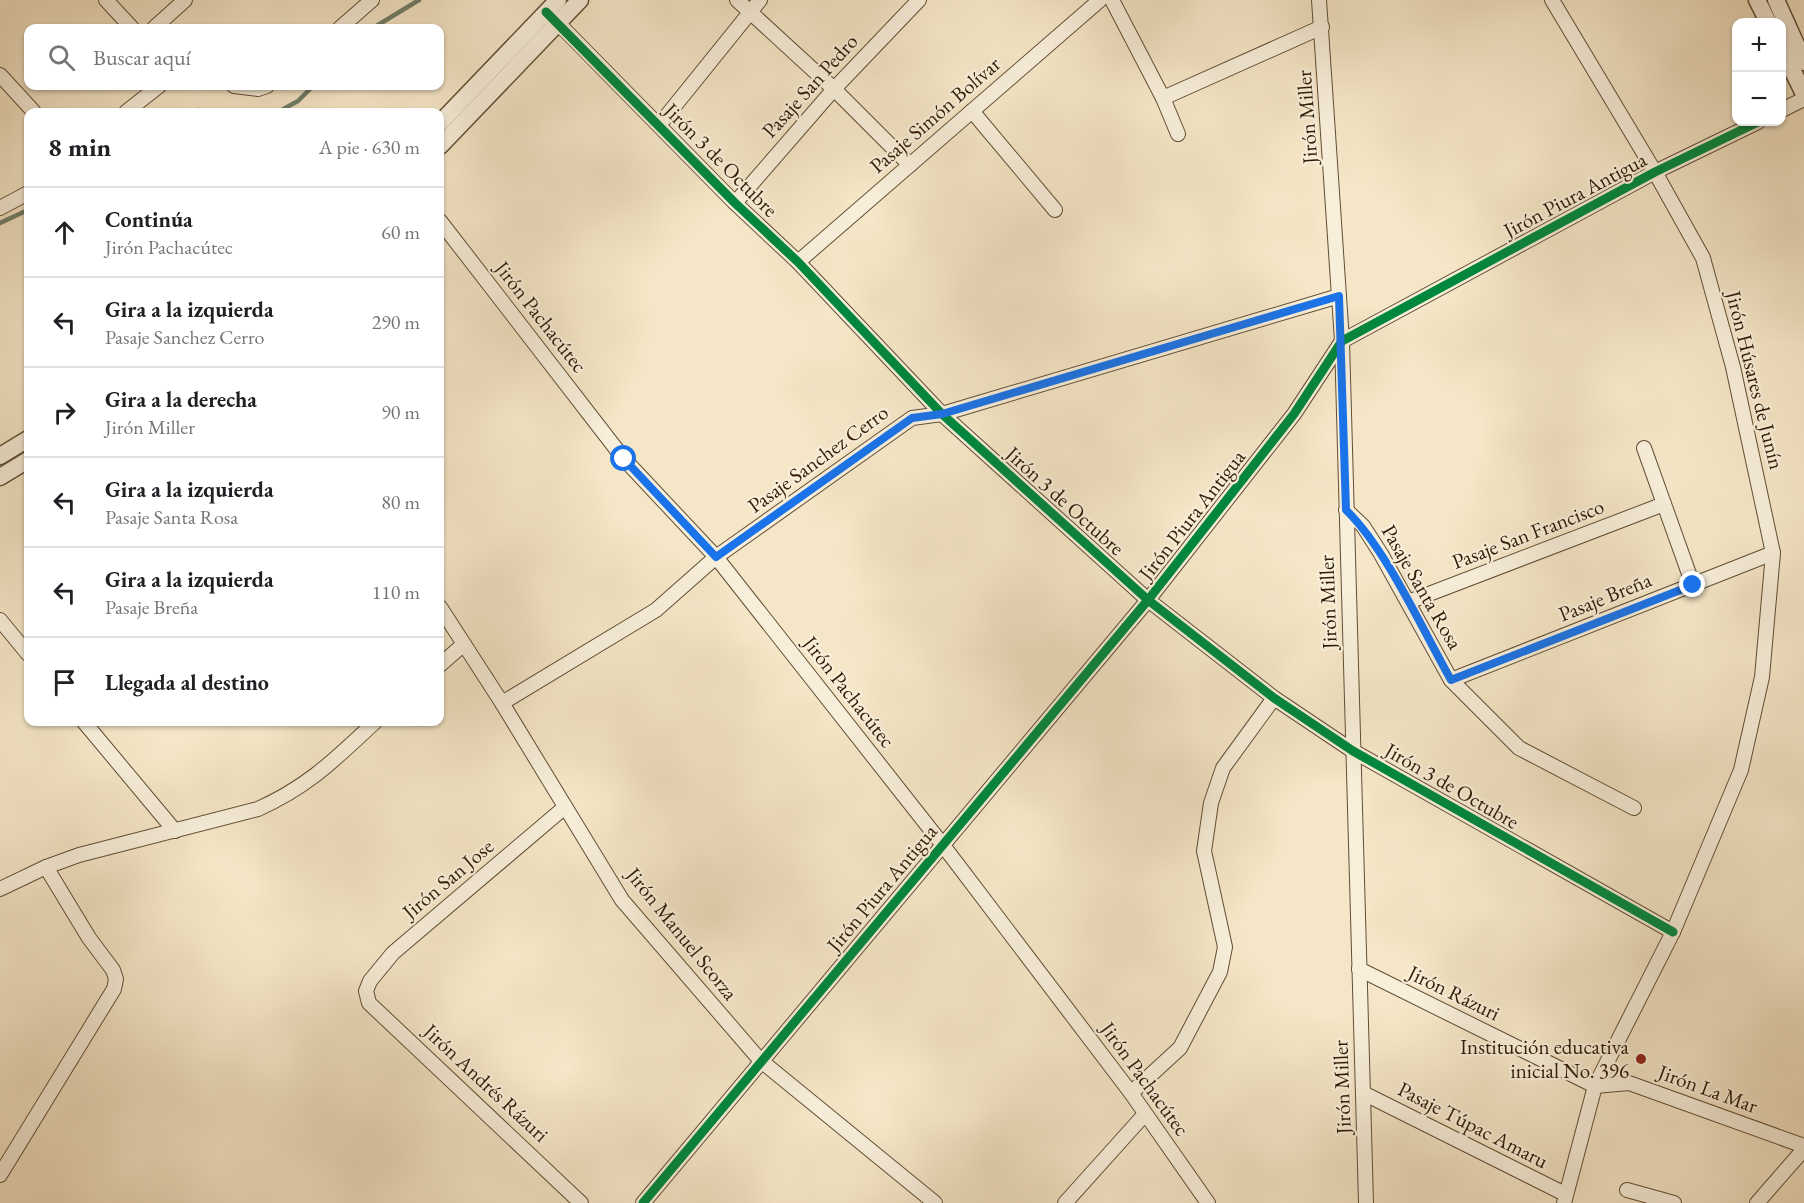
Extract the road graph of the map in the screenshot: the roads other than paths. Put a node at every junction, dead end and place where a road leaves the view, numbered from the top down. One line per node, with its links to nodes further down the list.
1 (106, 0): 17 (street)
2 (185, 0): 18 (street)
3 (372, 0): 19 (street)
4 (580, 0): 14 (street)
5 (737, 0): 15 (street)
6 (760, 0): 15 (street)
7 (919, 0): 24 (street, Pasaje San Pedro)
8 (1099, 0): 32 (street, Pasaje Simón Bolívar)
9 (1112, 0): 27 (street)
10 (1319, 0): 20 (street, Jirón Miller)
11 (1552, 0): 39 (street, Jirón Húsares de Junín)
12 (1757, 0): 16 (street)
13 (1776, 0): 22 (street)
14 (554, 11): 33 (street); 34 (street, Jirón 3 de Octubre); 37 (street)
15 (750, 11): 24 (street); 34 (street)
16 (1766, 18)
17 (128, 24)
18 (158, 24)
19 (345, 24)
20 (1322, 27): 27 (street); 46 (street, Jirón Miller)
21 (1786, 57): 26 (street)
22 (1804, 62)
23 (0, 75): 29 (street)
24 (834, 89): 38 (street); 41 (street, Pasaje San Pedro)
25 (154, 90): 30 (street)
26 (1804, 94)
27 (1163, 98): 36 (street)
28 (1804, 99): 31 (street)
29 (30, 108)
30 (131, 108)
31 (1786, 108)
32 (972, 111): 38 (street, Pasaje Simón Bolívar); 43 (street)
33 (444, 119)
34 (660, 124): 41 (street, Jirón 3 de Octubre)
35 (1750, 126): 39 (street, Jirón Piura Antigua)
36 (1178, 134)
37 (444, 141)
38 (910, 165): 45 (street, Pasaje Simón Bolívar)
39 (1656, 172): 47 (street, Jirón Piura Antigua); 56 (street, Jirón Húsares de Junín)
40 (24, 195): 42 (street)
41 (735, 203): 45 (street, Jirón 3 de Octubre)
42 (0, 208)
43 (1055, 210)
44 (444, 226): 57 (street, Jirón Pachacútec)
45 (798, 262): 48 (street, Jirón 3 de Octubre)
46 (1339, 296): 47 (street, Jirón Miller); 48 (street, Pasaje Sanchez Cerro)
47 (1342, 341): 55 (street, Jirón Miller); 59 (street, Jirón Piura Antigua)
48 (942, 414): 57 (street, Pasaje Sanchez Cerro); 59 (street, Jirón 3 de Octubre)
49 (24, 441): 51 (street)
50 (1644, 448): 54 (street)
51 (0, 456)
52 (24, 462): 53 (street)
53 (0, 477)
54 (1664, 504): 58 (street); 60 (street, Pasaje San Francisco)
55 (1346, 510): 60 (street, Pasaje Santa Rosa); 71 (street, Jirón Miller)
56 (1773, 553): 58 (street, Pasaje Breña); 78 (street, Jirón Húsares de Junín)
57 (716, 557): 68 (street, Pasaje Sanchez Cerro); 75 (street, Jirón Pachacútec)
58 (1693, 585): 66 (street, Pasaje Breña)
59 (1148, 600): 67 (street, Jirón 3 de Octubre); 75 (street, Jirón Piura Antigua)
60 (1408, 602): 66 (street, Pasaje Santa Rosa)
61 (444, 613): 63 (street, Jirón Manuel Scorza)
62 (0, 620): 64 (street)
63 (464, 644): 65 (street); 68 (street, Jirón Manuel Scorza)
64 (24, 649)
65 (444, 662)
66 (1451, 680): 73 (street, Pasaje Santa Rosa)
67 (1274, 698): 71 (street, Jirón 3 de Octubre); 83 (street)
68 (502, 703): 72 (street, Jirón Manuel Scorza)
69 (87, 726): 74 (street)
70 (371, 726): 74 (street)
71 (1353, 750): 78 (street, Jirón 3 de Octubre); 79 (street, Jirón Miller)
72 (565, 807): 80 (street, Jirón San Jose); 81 (street, Jirón Manuel Scorza)
73 (1634, 808)
74 (175, 831): 76 (street)
75 (942, 844): 81 (street, Jirón Piura Antigua); 83 (street, Jirón Pachacútec)
76 (46, 867): 77 (street); 87 (street)
77 (0, 889)
78 (1673, 932): 82 (street, Jirón Húsares de Junín)
79 (1359, 969): 82 (street, Jirón Rázuri); 84 (street, Jirón Miller)
80 (366, 991): 90 (street, Jirón Andrés Rázuri)
81 (760, 1060): 91 (street, Jirón Piura Antigua); 92 (street, Jirón Manuel Scorza)
82 (1595, 1086): 86 (street, Jirón La Mar); 89 (street, Jirón Húsares de Junín)
83 (1131, 1093): 85 (street, Jirón Pachacútec)
84 (1363, 1093): 89 (street, Pasaje Túpac Amaru); 95 (street, Jirón Miller)
85 (1145, 1114): 93 (street); 94 (street, Jirón Pachacútec)
86 (1804, 1147): 97 (street)
87 (0, 1174)
88 (1627, 1190): 96 (street)
89 (1565, 1198)
90 (581, 1203)
91 (643, 1203)
92 (934, 1203)
93 (1065, 1203)
94 (1208, 1203)
95 (1366, 1203)
96 (1674, 1203)
97 (1757, 1203)

